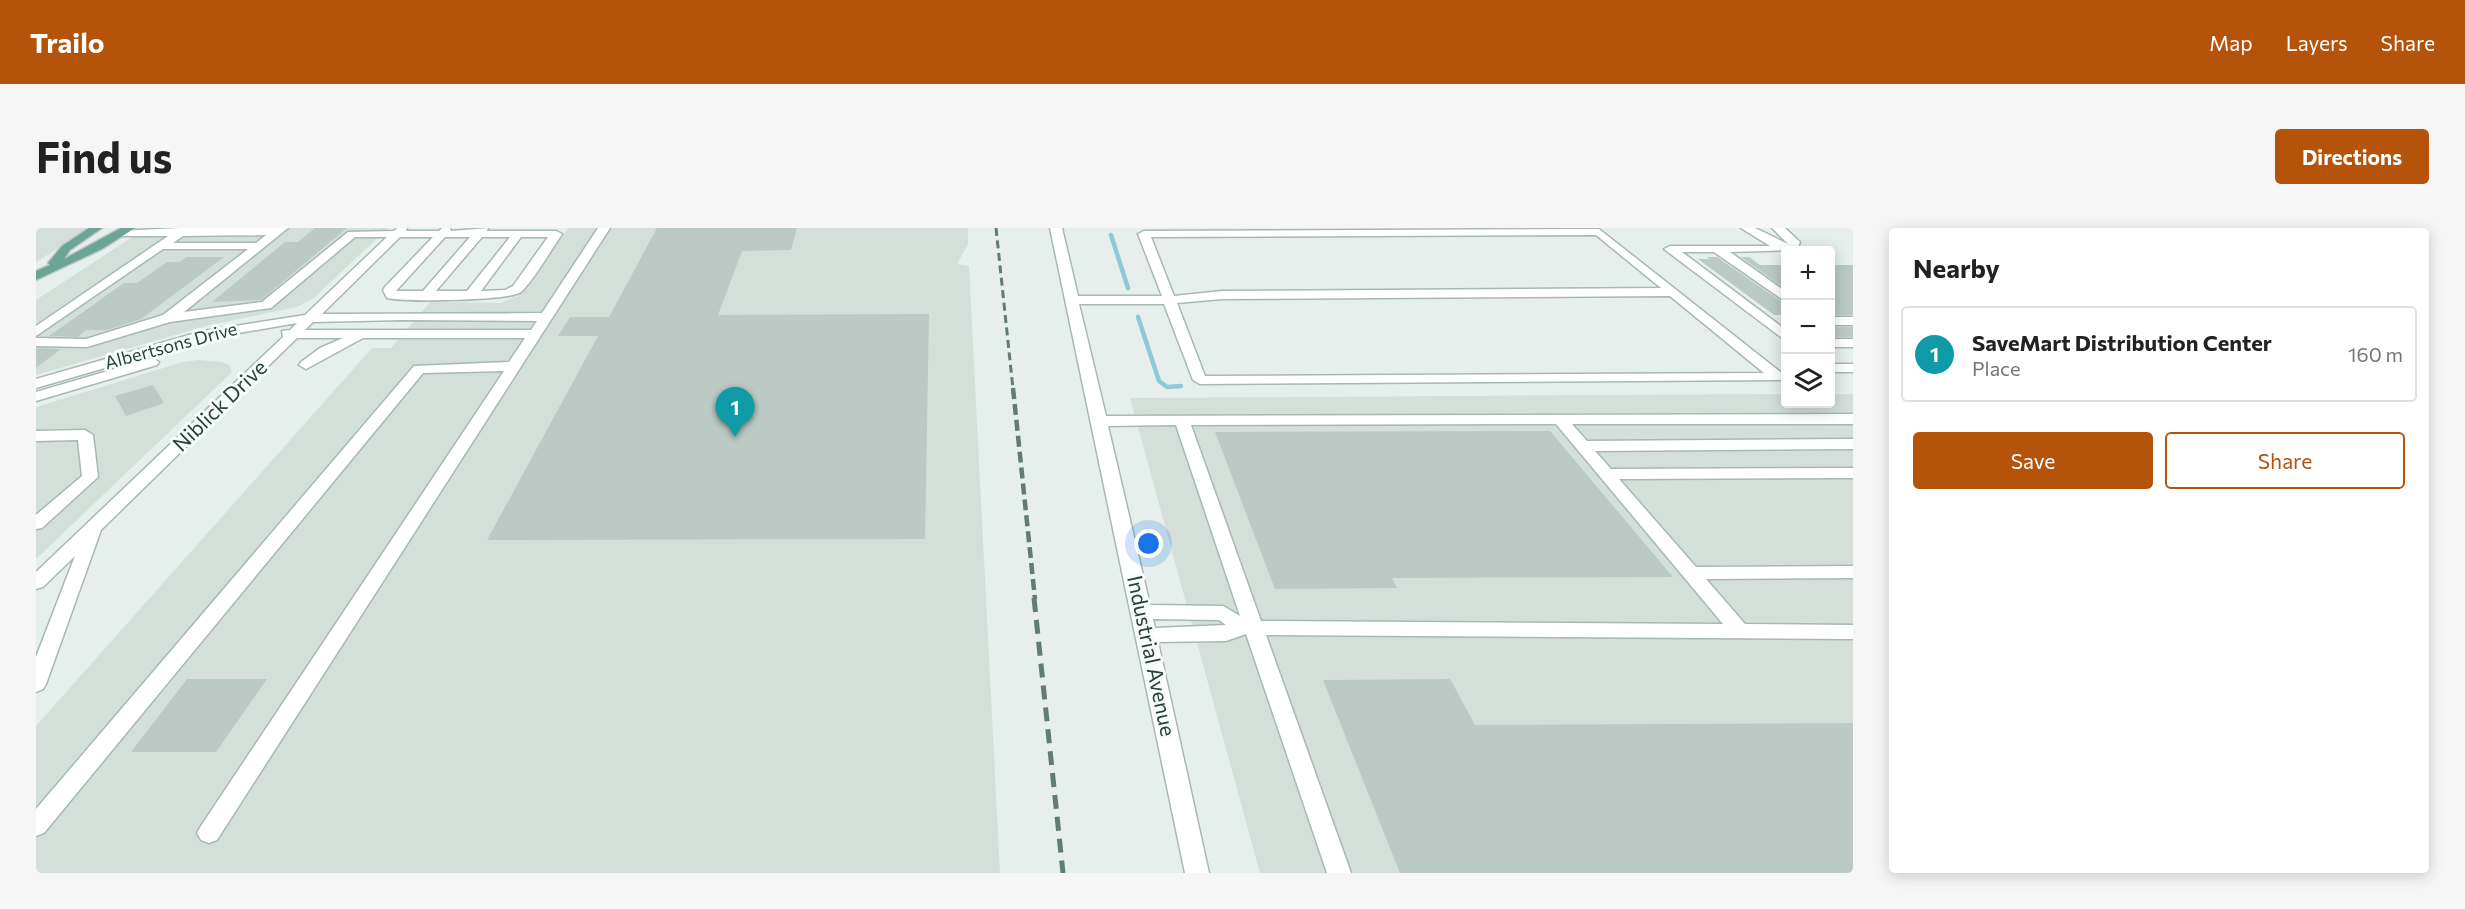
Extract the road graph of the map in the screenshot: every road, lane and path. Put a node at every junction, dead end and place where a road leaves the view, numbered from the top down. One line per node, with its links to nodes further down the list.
1 (96, 228): 23 (main road)
2 (107, 228): 7 (main road)
3 (604, 228): 31 (street)
4 (1056, 228): 29 (street, Industrial Avenue)
5 (1747, 228): 19 (street)
6 (1778, 228): 20 (street)
7 (125, 230): 8 (street); 23 (main road)
8 (184, 230): 9 (street); 17 (street)
9 (279, 230): 18 (street)
10 (1452, 230): 15 (street); 25 (street)
11 (355, 231): 12 (street); 32 (street)
12 (400, 231): 13 (street); 33 (street, Niblick Drive)
13 (445, 231): 14 (street); 26 (street)
14 (482, 231): 16 (street); 26 (street)
15 (1250, 231): 30 (street)
16 (518, 234): 27 (street); 27 (street)
17 (160, 246): 18 (street); 39 (street)
18 (259, 246): 32 (street)
19 (1782, 246)
20 (1793, 246)
21 (1717, 249): 22 (street); 28 (street); 34 (street)
22 (1781, 249)
23 (50, 267): 24 (main road)
24 (36, 276)
25 (1673, 292): 30 (street); 30 (street)
26 (426, 295): 27 (street)
27 (471, 295)
28 (1781, 295)
29 (1072, 300): 30 (street); 55 (street, Industrial Avenue)
30 (1170, 300)
31 (546, 317): 33 (street, Albertsons Drive); 42 (street)
32 (168, 318): 38 (street)
33 (308, 319): 40 (street, Niblick Drive); 47 (street, Albertsons Drive)
34 (1764, 320): 35 (street); 43 (street)
35 (1781, 321)
36 (1835, 321): 37 (street)
37 (1853, 321)
38 (138, 330): 44 (street); 47 (street)
39 (36, 332)
40 (292, 334): 41 (street, Albertsons Drive); 53 (street, Albertsons Drive); 64 (street, Niblick Drive)
41 (363, 334): 42 (street, Albertsons Drive); 48 (street)
42 (535, 334): 49 (street)
43 (1781, 334)
44 (36, 342)
45 (1835, 343): 46 (street)
46 (1853, 343)
47 (151, 350): 52 (street, Albertsons Drive)
48 (306, 365)
49 (514, 366): 75 (street); 76 (street)
50 (1835, 368): 51 (street)
51 (1853, 368)
52 (36, 384)
53 (36, 397)
54 (1853, 419): 57 (street)
55 (1100, 421): 56 (street); 69 (street, Industrial Avenue)
56 (1182, 421): 57 (street); 70 (street)
57 (1561, 421): 60 (street)
58 (36, 436): 63 (street)
59 (1853, 444): 60 (street)
60 (1582, 446): 62 (street)
61 (1853, 473): 62 (street)
62 (1606, 474): 67 (street)
63 (36, 524)
64 (95, 526): 65 (street, Niblick Drive); 74 (street)
65 (45, 566): 68 (street, Niblick Drive)
66 (1853, 572): 67 (street)
67 (1691, 573): 71 (street)
68 (36, 583)
69 (1142, 612): 70 (street); 73 (street, Industrial Avenue)
70 (1246, 627): 71 (street); 73 (street); 78 (street)
71 (1739, 630): 72 (street)
72 (1853, 632)
73 (1147, 635): 77 (street, Industrial Avenue)
74 (36, 684)
75 (36, 826)
76 (209, 833)
77 (1197, 873)
78 (1339, 873)

